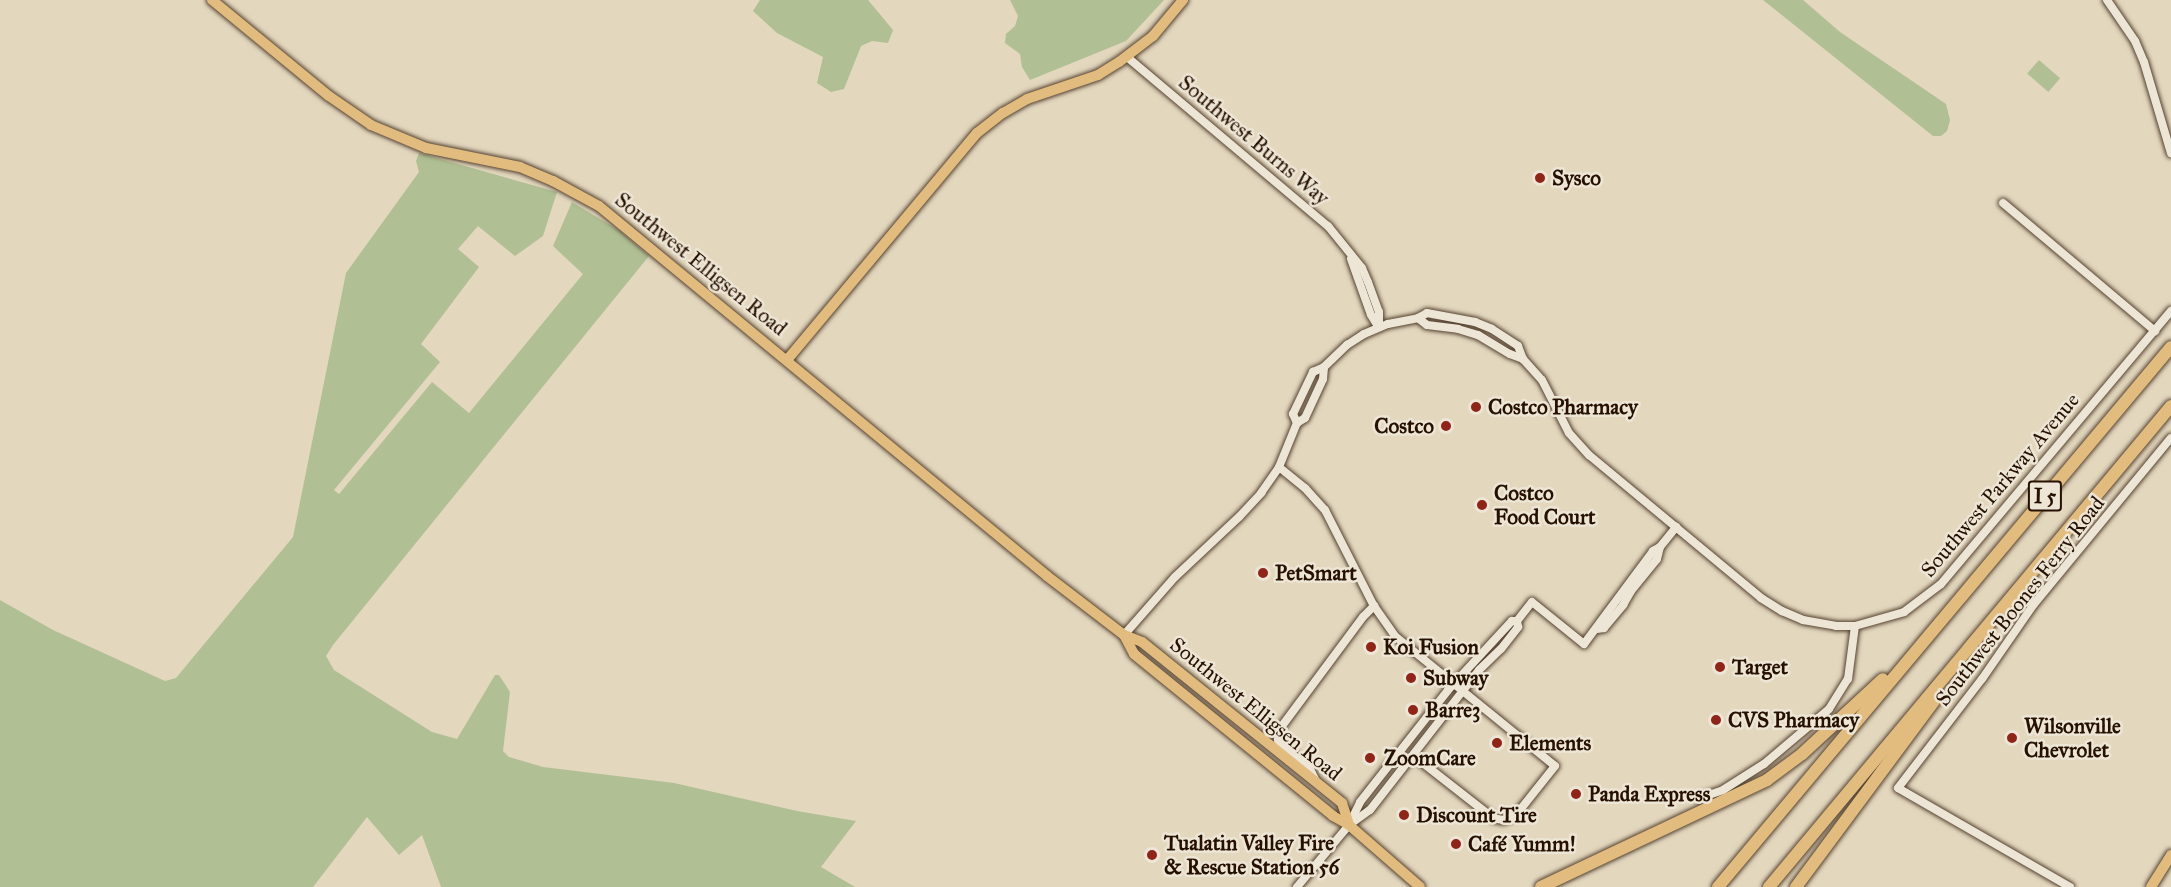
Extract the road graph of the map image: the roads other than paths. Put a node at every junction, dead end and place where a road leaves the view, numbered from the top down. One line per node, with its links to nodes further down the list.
1 (212, 0): 13 (main road, Southwest Elligsen Road)
2 (1183, 0): 4 (main road)
3 (2108, 0): 5 (street)
4 (1127, 57): 9 (street, Southwest Burns Way); 13 (main road)
5 (2171, 153)
6 (2003, 203): 10 (street)
7 (2171, 311): 10 (street, Southwest Parkway Avenue)
8 (1418, 318): 9 (street, Southwest Parkway Avenue); 12 (street); 12 (street, Southwest Parkway Avenue)
9 (1378, 327): 14 (street, Southwest Parkway Avenue)
10 (2154, 331): 23 (street, Southwest Parkway Avenue)
11 (2171, 347): 25 (highway, I 5)
12 (1524, 358): 19 (street, Southwest Parkway Avenue)
13 (787, 360): 24 (main road, Southwest Elligsen Road)
14 (1324, 367): 16 (street); 16 (street, Southwest Parkway Avenue)
15 (2171, 406): 21 (highway, I 5)
16 (1297, 423): 18 (street)
17 (2171, 438): 39 (street, Southwest Boones Ferry Road)
18 (1279, 467): 20 (street); 24 (street)
19 (1676, 527): 22 (street); 23 (street, Southwest Parkway Avenue)
20 (1374, 606): 26 (street); 29 (street)
21 (1997, 615): 37 (highway, I 5); 38 (highway, I 5)
22 (1517, 621): 26 (street); 27 (street)
23 (1855, 626): 30 (street)
24 (1124, 635): 29 (main road, Southwest Elligsen Road); 31 (main road, Southwest Elligsen Road)
25 (1920, 645): 35 (highway, I 5); 36 (highway, I 5)
26 (1453, 684): 27 (street); 31 (street)
27 (1462, 691): 28 (street); 28 (street)
28 (1414, 756): 31 (street)
29 (1316, 782): 31 (main road, Southwest Elligsen Road)
30 (1700, 798)
31 (1350, 825): 33 (street); 34 (main road, Southwest Elligsen Road)
32 (2171, 855): 40 (main road)
33 (1297, 887)
34 (1420, 887)
35 (1541, 887)
36 (1718, 887)
37 (1769, 887)
38 (1796, 887)
39 (2070, 887)
40 (2151, 887)

